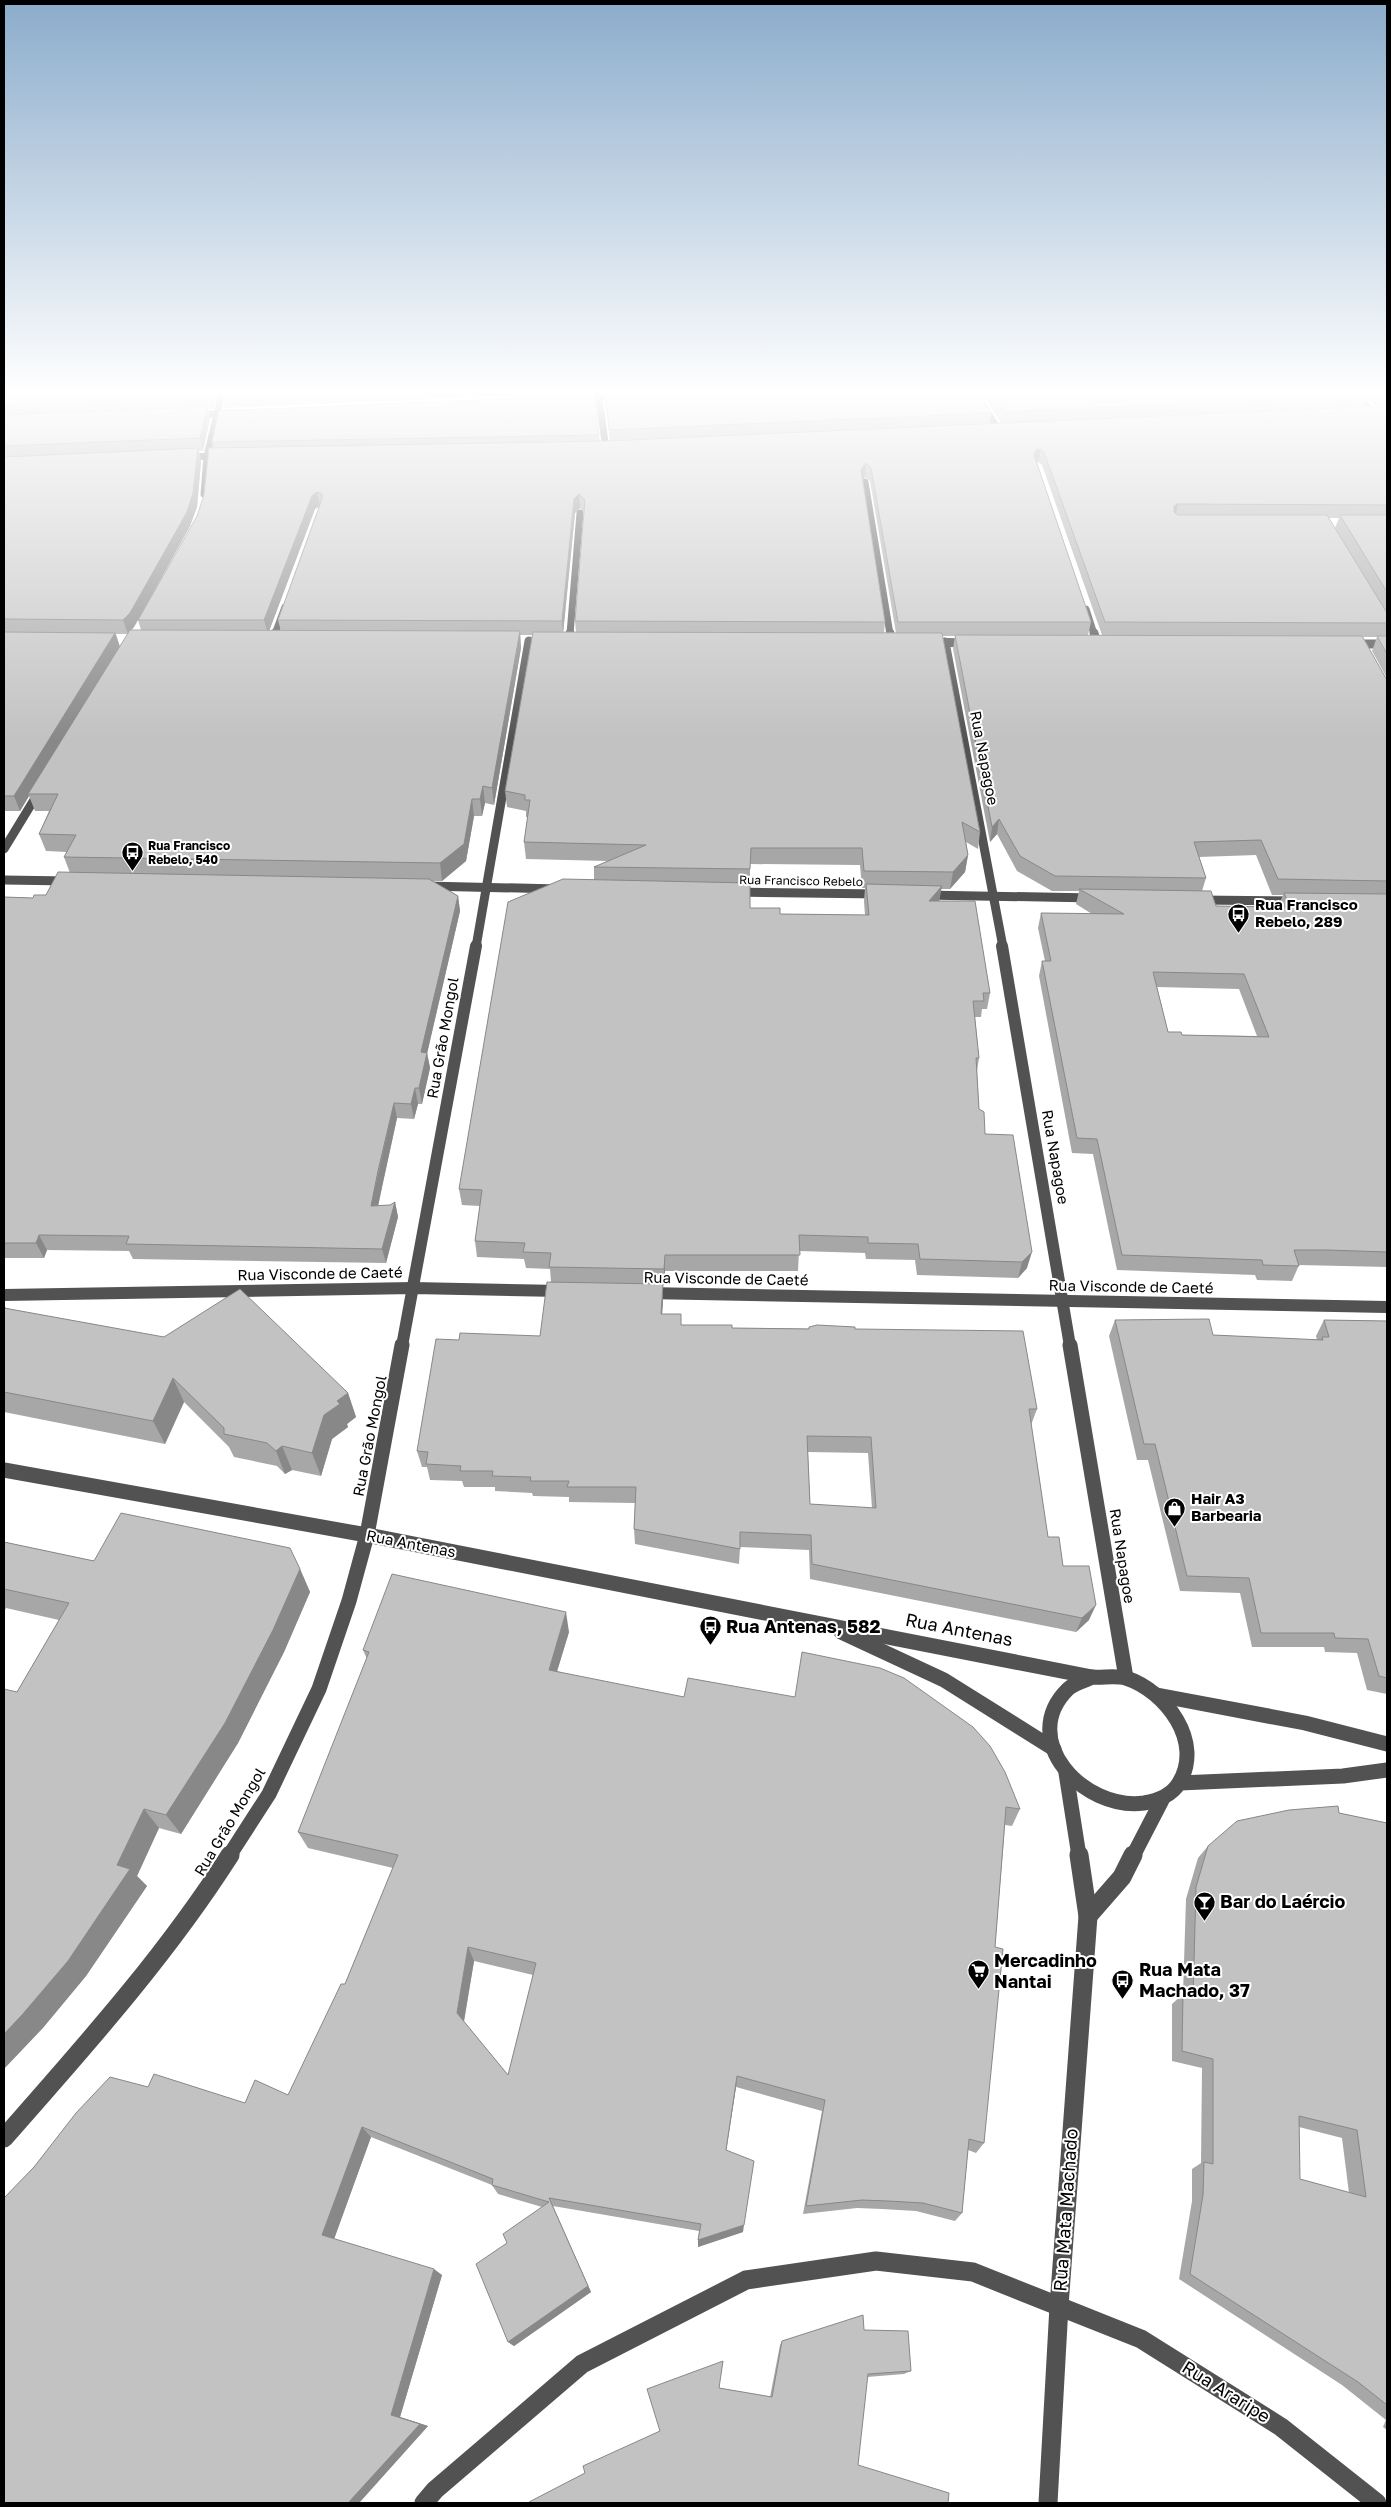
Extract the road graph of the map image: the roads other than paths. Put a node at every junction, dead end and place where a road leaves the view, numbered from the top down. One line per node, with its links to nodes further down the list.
1 (870, 506): 10 (street)
2 (580, 513): 9 (street)
3 (289, 596): 6 (street)
4 (1082, 596): 15 (street)
5 (264, 640): 6 (street)
6 (273, 640): 7 (street)
7 (283, 640)
8 (528, 641): 24 (street, Rua Grão Mongol)
9 (579, 641)
10 (882, 642)
11 (918, 642): 12 (street)
12 (945, 642): 13 (street); 29 (street, Rua Napagoe)
13 (983, 643)
14 (1088, 643): 15 (street)
15 (1097, 643): 16 (street)
16 (1107, 643)
17 (1342, 644): 18 (street)
18 (1387, 644)
19 (45, 782): 20 (street)
20 (4, 849)
21 (4, 880): 22 (street)
22 (83, 881)
23 (418, 886): 24 (street)
24 (487, 887): 25 (street); 33 (street, Rua Grão Mongol)
25 (566, 889)
26 (726, 892): 27 (street, Rua Francisco Rebelo)
27 (895, 895)
28 (915, 895): 29 (street)
29 (994, 896): 30 (street); 37 (street, Rua Napagoe)
30 (1104, 898)
31 (1184, 900): 32 (street)
32 (1302, 902)
33 (413, 1288): 34 (street, Rua Visconde de Caeté); 36 (street, Rua Visconde de Caeté); 40 (street, Rua Grão Mongol)
34 (571, 1292)
35 (630, 1293): 37 (street, Rua Visconde de Caeté)
36 (4, 1295)
37 (1064, 1302): 38 (street, Rua Visconde de Caeté); 43 (street, Rua Napagoe)
38 (1387, 1307)
39 (4, 1470): 40 (street, Rua Antenas)
40 (367, 1535): 41 (street, Rua Antenas); 52 (street, Rua Grão Mongol)
41 (818, 1622): 42 (street, Rua Antenas); 46 (street, Rua Antenas)
42 (1092, 1677): 43 (street); 46 (street)
43 (1126, 1678): 44 (street)
44 (1157, 1695): 45 (street); 49 (street)
45 (1387, 1744)
46 (1054, 1749): 48 (street)
47 (1387, 1770): 49 (street)
48 (1066, 1773): 50 (street); 51 (street, Rua Mata Machado)
49 (1180, 1783): 50 (street)
50 (1162, 1800): 51 (street)
51 (1088, 1916): 53 (street, Rua Mata Machado)
52 (4, 2138)
53 (1059, 2306): 54 (street, Rua Araripe); 55 (street, Rua Mata Machado); 56 (street, Rua Araripe)
54 (424, 2503)
55 (1048, 2503)
56 (1377, 2503)

